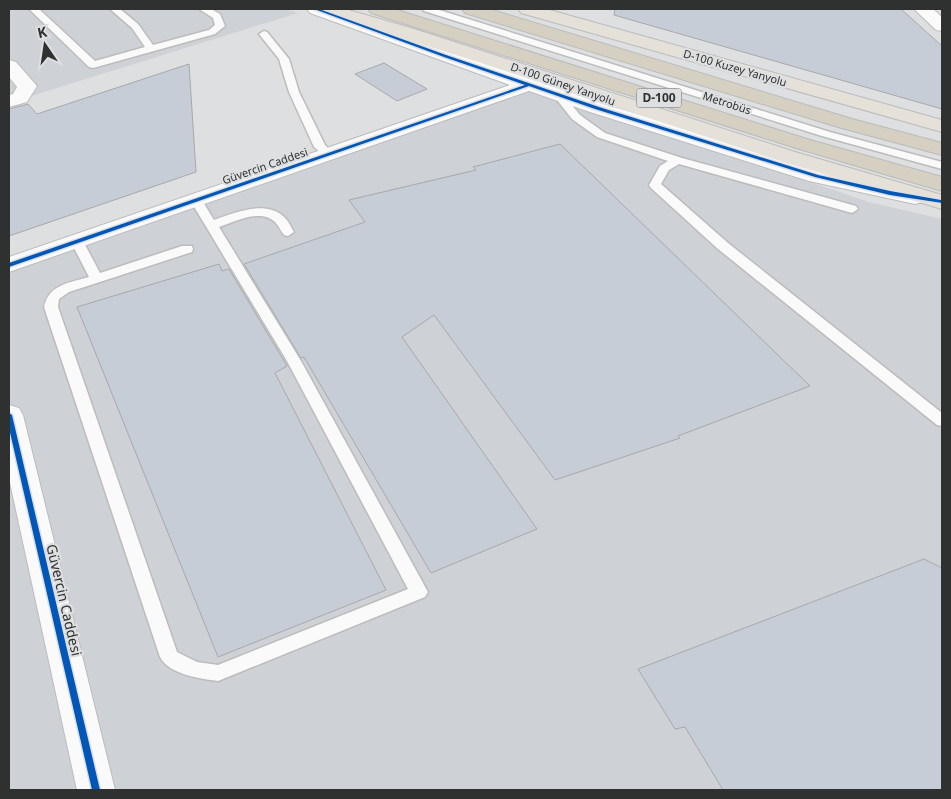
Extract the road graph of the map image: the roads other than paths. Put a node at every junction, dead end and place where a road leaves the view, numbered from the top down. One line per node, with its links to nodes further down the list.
1 (34, 9): 14 (lane)
2 (115, 9): 14 (lane)
3 (204, 9): 14 (lane)
4 (316, 9): 16 (street)
5 (327, 9): 25 (main road, D-100 Güney Yanyolu)
6 (377, 9): 25 (highway, D-100)
7 (427, 9): 24 (lane, Metrobüs)
8 (471, 9): 21 (highway, D-100)
9 (476, 9): 20 (highway)
10 (528, 9): 19 (main road, D-100 Kuzey Yanyolu)
11 (923, 9): 12 (street)
12 (941, 25)
13 (264, 34): 22 (lane)
14 (151, 49)
15 (9, 66): 18 (street)
16 (528, 85): 17 (street); 22 (street, Güvercin Caddesi)
17 (558, 95): 23 (lane); 25 (street)
18 (14, 100)
19 (942, 126)
20 (942, 134)
21 (942, 149)
22 (328, 154): 26 (street, Güvercin Caddesi)
23 (678, 160): 27 (lane); 35 (lane)
24 (942, 166)
25 (942, 196)
26 (196, 200): 28 (lane); 30 (street, Güvercin Caddesi)
27 (852, 209)
28 (211, 225): 29 (lane); 33 (lane)
29 (288, 232)
30 (76, 242): 32 (street, Güvercin Caddesi); 33 (lane)
31 (187, 249): 33 (lane)
32 (9, 265)
33 (96, 278)
34 (9, 415): 36 (street, Güvercin Caddesi)
35 (942, 421)
36 (96, 790)

